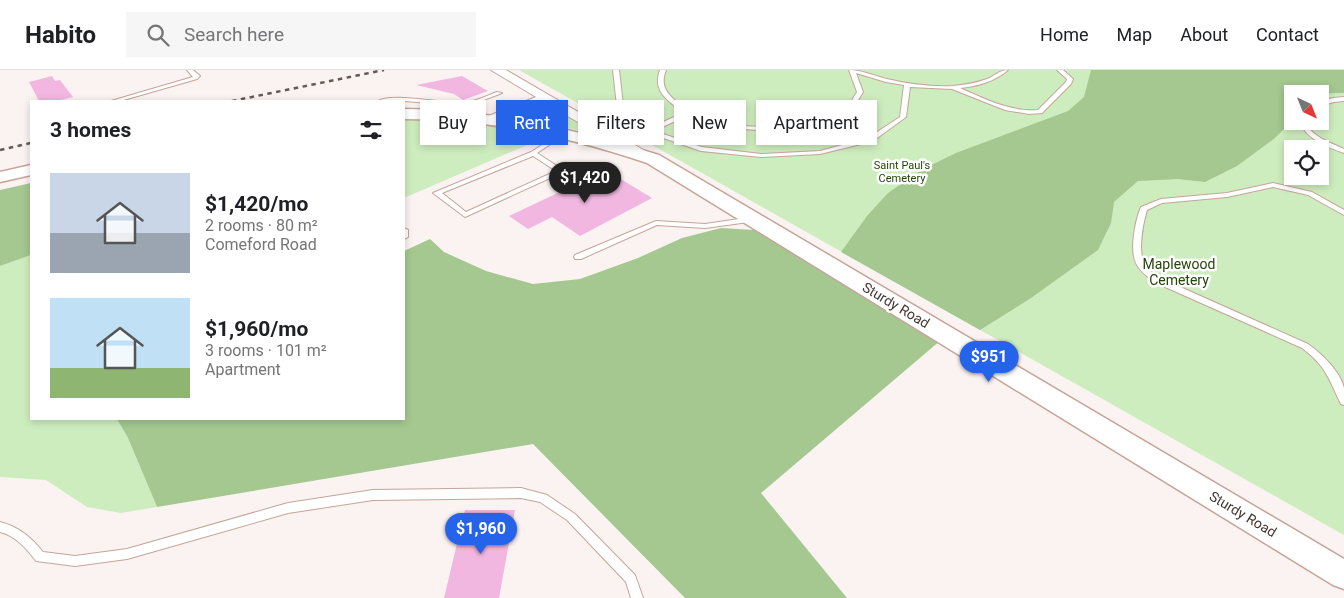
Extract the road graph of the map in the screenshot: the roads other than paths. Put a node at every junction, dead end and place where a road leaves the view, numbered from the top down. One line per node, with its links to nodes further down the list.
1 (190, 70): 12 (lane)
2 (497, 70): 11 (street, Sturdy Road)
3 (616, 70): 13 (lane)
4 (664, 70): 17 (lane)
5 (852, 70): 8 (lane); 22 (lane)
6 (1006, 70): 9 (lane)
7 (1060, 70): 9 (lane)
8 (907, 86): 9 (lane); 25 (lane)
9 (951, 87)
10 (499, 93): 15 (lane)
11 (545, 98): 19 (street, Sturdy Road); 20 (street)
12 (118, 100)
13 (617, 100)
14 (1344, 100): 16 (lane)
15 (405, 101)
16 (1329, 101)
17 (674, 103)
18 (405, 114): 20 (street)
19 (578, 117)
20 (491, 120): 21 (street)
21 (496, 121)
22 (746, 128)
23 (1306, 130): 28 (lane)
24 (568, 134): 30 (street)
25 (664, 135)
26 (544, 145): 29 (lane)
27 (628, 145): 30 (street, Sturdy Road)
28 (1344, 151)
29 (533, 152): 29 (lane)
30 (653, 159): 34 (street, Sturdy Road)
31 (30, 170): 32 (street)
32 (0, 176)
33 (1344, 213): 36 (lane)
34 (753, 220): 35 (lane); 38 (street, Sturdy Road)
35 (578, 257)
36 (1344, 401)
37 (0, 527): 39 (lane)
38 (1344, 574)
39 (637, 598)

